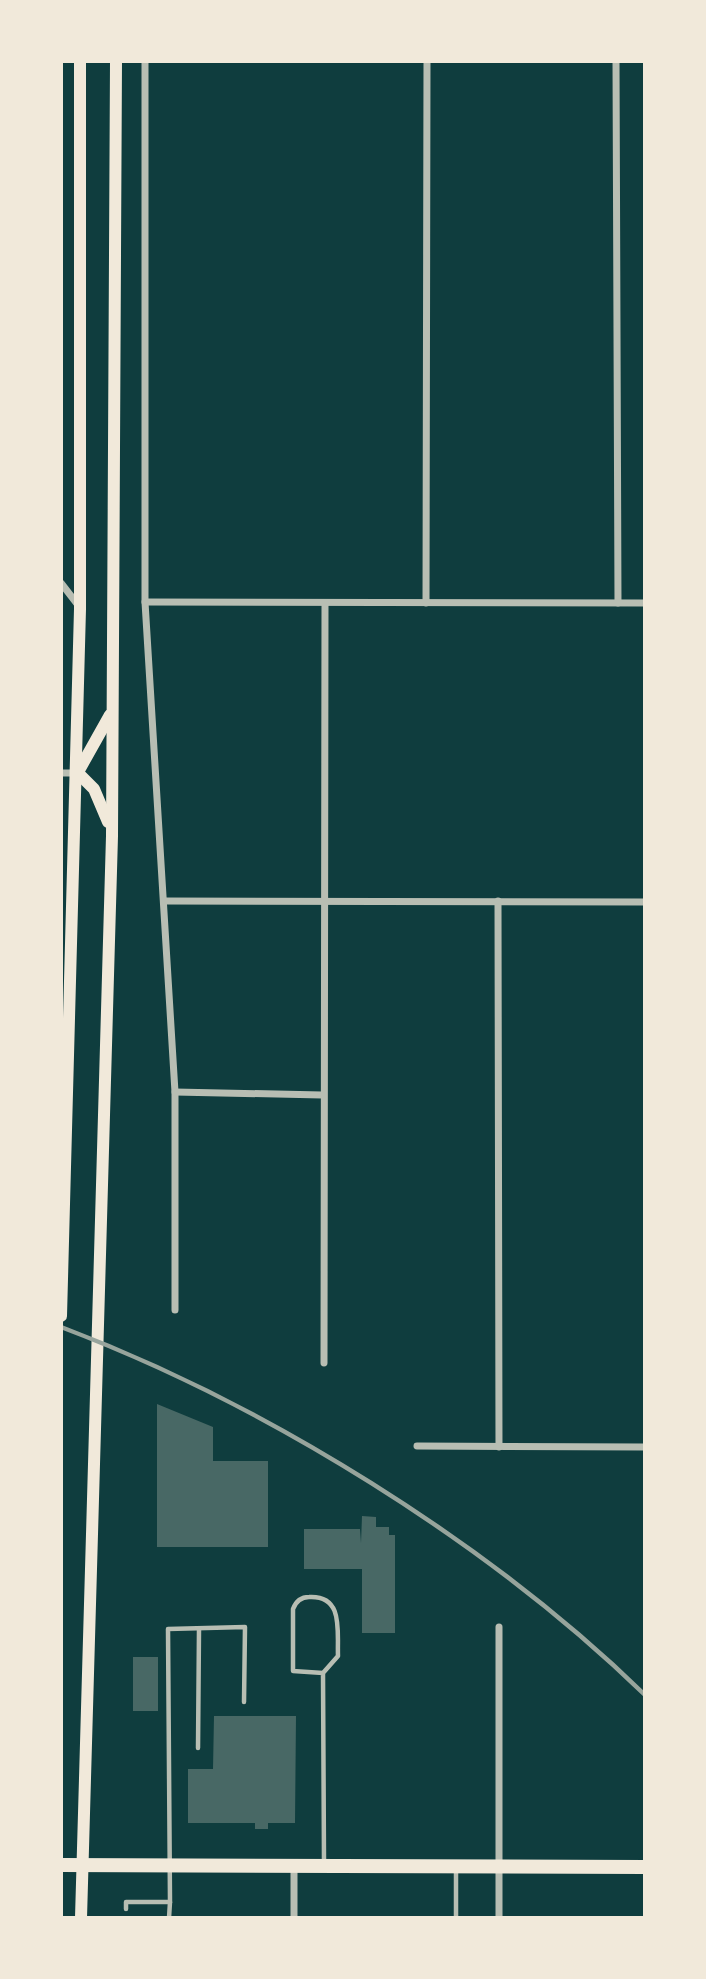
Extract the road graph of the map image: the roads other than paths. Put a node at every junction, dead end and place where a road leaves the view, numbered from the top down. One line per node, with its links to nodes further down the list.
1 (80, 61): 12 (main road)
2 (116, 61): 13 (main road)
3 (145, 61): 7 (street)
4 (427, 61): 9 (street)
5 (616, 61): 10 (street)
6 (61, 583): 12 (street)
7 (145, 602): 8 (street); 17 (street)
8 (325, 603): 9 (street); 18 (street)
9 (426, 603): 10 (street)
10 (618, 603): 11 (street)
11 (645, 603)
12 (80, 608): 15 (main road)
13 (113, 711): 15 (main road); 16 (main road)
14 (61, 773): 15 (street)
15 (78, 773): 16 (main road); 24 (main road)
16 (112, 836): 35 (main road)
17 (163, 901): 18 (street); 21 (street)
18 (324, 901): 19 (street); 22 (street)
19 (498, 901): 20 (street); 27 (street)
20 (645, 902)
21 (175, 1092): 22 (street); 23 (street)
22 (322, 1095): 25 (street)
23 (175, 1310)
24 (61, 1314)
25 (324, 1363)
26 (417, 1447): 27 (street)
27 (499, 1447): 28 (street)
28 (645, 1447)
29 (499, 1627): 40 (street)
30 (199, 1629): 32 (lane); 33 (lane); 36 (lane)
31 (323, 1672): 31 (lane); 38 (lane)
32 (244, 1702)
33 (198, 1748)
34 (61, 1865): 35 (main road)
35 (82, 1865): 36 (main road); 46 (main road)
36 (169, 1866): 37 (main road); 43 (lane)
37 (294, 1866): 38 (main road); 48 (street)
38 (324, 1866): 39 (main road)
39 (456, 1866): 40 (main road); 49 (lane)
40 (499, 1866): 41 (main road); 50 (street)
41 (645, 1867)
42 (146, 1902): 43 (lane); 44 (lane); 45 (lane)
43 (170, 1902): 47 (lane)
44 (126, 1909)
45 (146, 1910)
46 (81, 1918)
47 (169, 1918)
48 (294, 1918)
49 (456, 1918)
50 (499, 1918)

